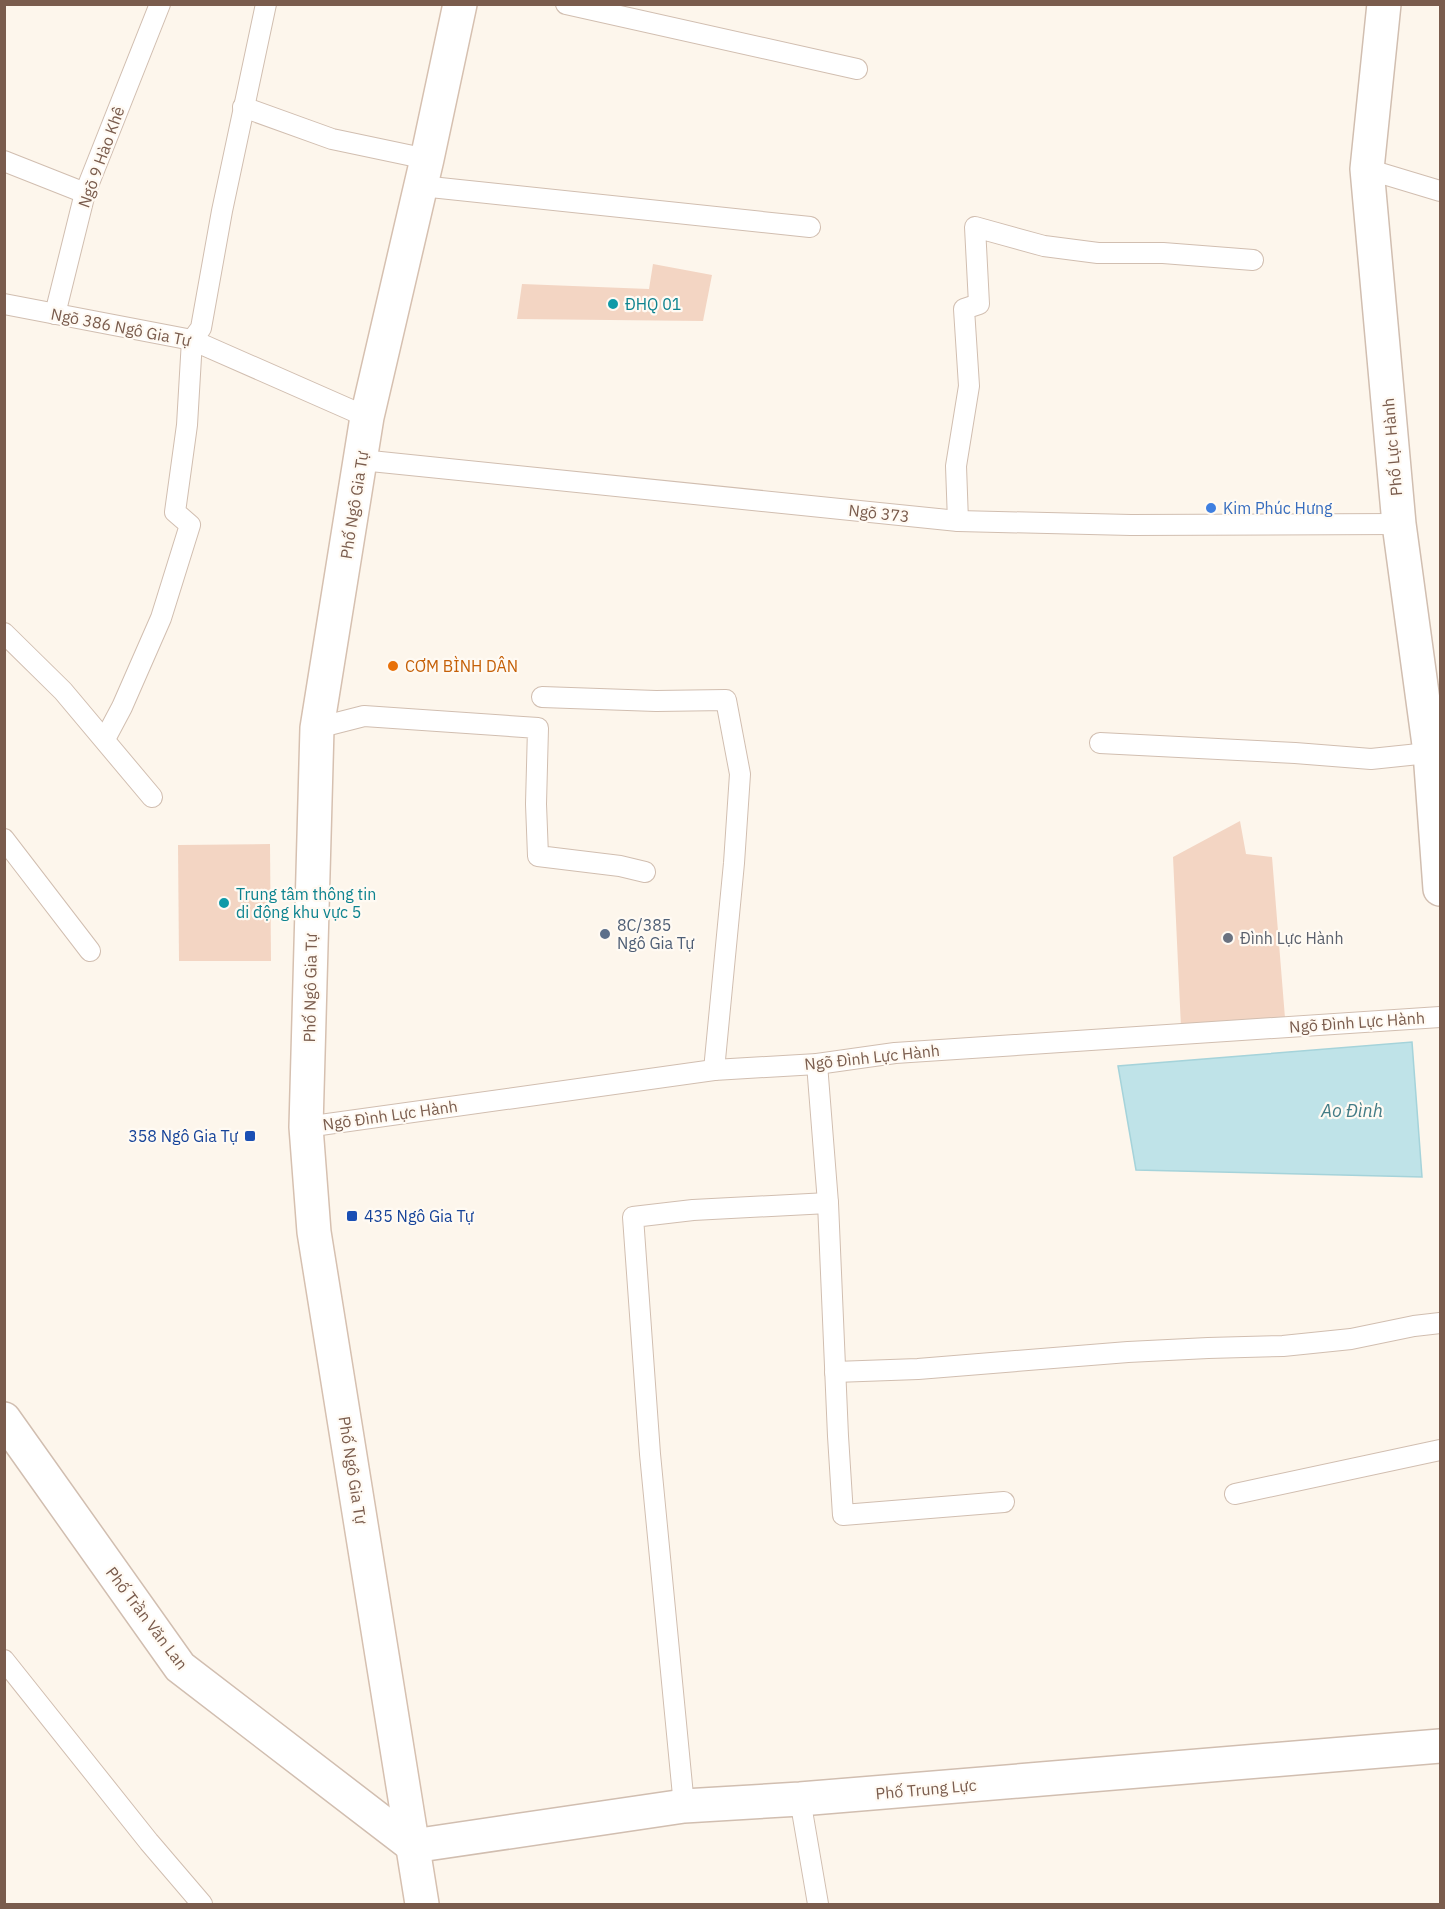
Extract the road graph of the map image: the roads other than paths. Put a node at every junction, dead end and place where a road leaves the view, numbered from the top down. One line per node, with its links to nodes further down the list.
1 (160, 4): 12 (lane, Ngõ 9 Hào Khê)
2 (266, 4): 7 (lane)
3 (460, 4): 10 (street, Phố Ngô Gia Tự)
4 (566, 4): 6 (lane)
5 (1384, 4): 9 (street, Phố Lực Hành)
6 (856, 69)
7 (243, 106): 10 (lane); 17 (lane)
8 (4, 161): 12 (lane)
9 (1367, 169): 11 (lane); 21 (street, Phố Lực Hành)
10 (424, 172): 13 (lane); 18 (street, Phố Ngô Gia Tự)
11 (1440, 191)
12 (85, 193): 16 (lane, Ngõ 9 Hào Khê)
13 (810, 227)
14 (1253, 260): 20 (lane)
15 (4, 304): 16 (lane, Ngõ 386 Ngô Gia Tự)
16 (55, 314): 17 (lane, Ngõ 386 Ngô Gia Tự)
17 (192, 340): 18 (lane, Ngõ 386 Ngô Gia Tự); 25 (lane)
18 (368, 417): 19 (street, Phố Ngô Gia Tự)
19 (362, 460): 20 (lane, Ngõ 373); 24 (street, Phố Ngô Gia Tự)
20 (958, 521): 21 (lane, Ngõ 373)
21 (1400, 524): 27 (street, Phố Lực Hành)
22 (4, 633): 25 (lane)
23 (542, 697): 35 (lane)
24 (317, 728): 30 (lane); 36 (street, Phố Ngô Gia Tự)
25 (105, 739): 28 (lane)
26 (1100, 743): 27 (lane)
27 (1435, 752): 31 (street, Phố Lực Hành)
28 (152, 797)
29 (4, 839): 32 (lane)
30 (645, 872)
31 (1440, 889)
32 (90, 951)
33 (1440, 1017): 34 (lane, Ngõ Đình Lực Hành)
34 (817, 1064): 35 (lane, Ngõ Đình Lực Hành); 37 (lane)
35 (714, 1070): 36 (lane, Ngõ Đình Lực Hành)
36 (306, 1127): 48 (street, Phố Ngô Gia Tự)
37 (828, 1203): 39 (lane); 47 (lane)
38 (1440, 1323): 39 (lane)
39 (835, 1372): 43 (lane)
40 (4, 1419): 48 (street, Phố Trần Văn Lan)
41 (1440, 1450): 42 (lane)
42 (1235, 1494)
43 (1004, 1502)
44 (4, 1660): 49 (lane)
45 (1440, 1746): 46 (street, Phố Trung Lực)
46 (800, 1799): 47 (street, Phố Trung Lực); 51 (lane)
47 (684, 1806): 48 (street, Phố Trung Lực)
48 (413, 1846): 50 (street, Phố Ngô Gia Tự)
49 (202, 1905)
50 (422, 1905)
51 (818, 1905)

